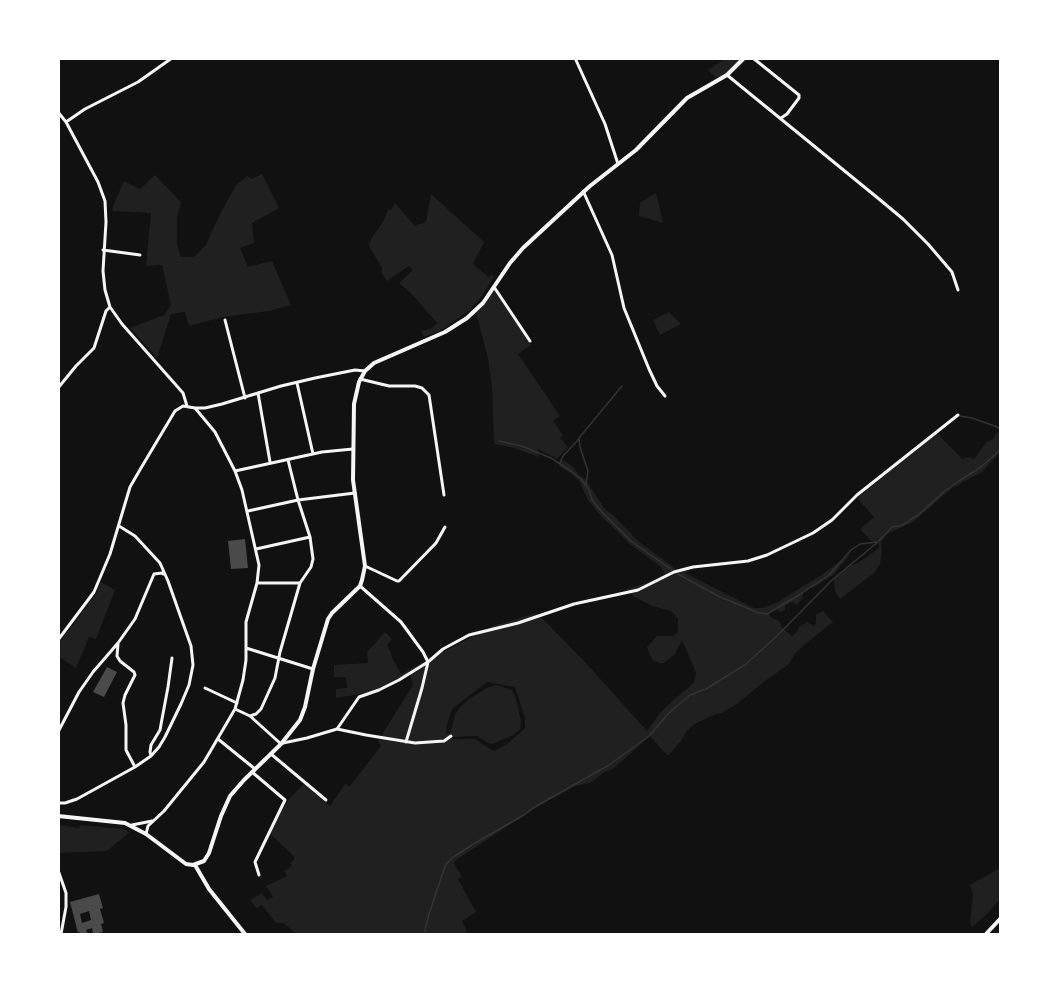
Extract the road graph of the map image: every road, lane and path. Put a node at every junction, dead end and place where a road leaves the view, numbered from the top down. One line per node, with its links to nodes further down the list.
1 (172, 58): 8 (street)
2 (575, 58): 9 (street)
3 (744, 58): 5 (main road)
4 (753, 58): 7 (street)
5 (727, 75): 7 (street); 9 (main road)
6 (58, 112): 8 (street)
7 (781, 118): 14 (street)
8 (66, 122): 11 (street)
9 (618, 164): 10 (main road)
10 (583, 192): 13 (main road); 23 (street)
11 (103, 250): 12 (street); 15 (street)
12 (140, 255)
13 (494, 287): 17 (street); 18 (main road)
14 (958, 290)
15 (110, 307): 21 (street); 25 (street)
16 (225, 321): 24 (street)
17 (530, 341)
18 (365, 371): 19 (main road); 20 (street)
19 (360, 379): 28 (main road); 34 (street)
20 (297, 382): 22 (street); 29 (street)
21 (58, 387)
22 (258, 393): 24 (street); 31 (street)
23 (665, 396)
24 (245, 398): 26 (street)
25 (187, 406): 26 (street); 37 (street)
26 (195, 408): 32 (street)
27 (958, 415): 53 (street)
28 (354, 449): 29 (street); 33 (main road)
29 (313, 454): 30 (street)
30 (288, 460): 31 (street); 35 (street)
31 (270, 463): 32 (street)
32 (235, 471): 36 (street)
33 (355, 493): 35 (street); 42 (main road)
34 (444, 495)
35 (298, 500): 36 (street); 39 (street)
36 (248, 511): 40 (street)
37 (119, 526): 41 (street); 48 (street)
38 (445, 526): 42 (street)
39 (310, 537): 40 (street); 46 (street)
40 (256, 549): 45 (street)
41 (160, 563): 43 (street); 44 (street)
42 (365, 566): 47 (main road)
43 (154, 574): 44 (street); 49 (street)
44 (165, 575): 66 (street)
45 (257, 583): 46 (street); 50 (street)
46 (300, 583): 52 (street)
47 (360, 586): 53 (street); 54 (main road)
48 (58, 640)
49 (118, 644): 60 (street); 67 (street)
50 (246, 648): 52 (street); 56 (street)
51 (172, 658): 66 (street)
52 (279, 658): 54 (street); 58 (street)
53 (428, 662): 59 (street); 63 (street)
54 (313, 669): 64 (main road)
55 (205, 688): 56 (street)
56 (237, 703): 57 (street)
57 (235, 709): 58 (street); 62 (street)
58 (250, 716): 64 (street)
59 (337, 729): 63 (street); 64 (street)
60 (58, 732)
61 (451, 736): 63 (street)
62 (218, 740): 68 (street); 72 (street)
63 (406, 742)
64 (281, 743): 65 (main road)
65 (271, 754): 68 (main road); 69 (street)
66 (151, 756): 67 (street)
67 (135, 767): 70 (street)
68 (253, 770): 75 (main road); 77 (street)
69 (326, 800)
70 (58, 803)
71 (58, 816): 73 (main road)
72 (152, 821): 73 (street); 74 (street)
73 (132, 825): 74 (main road)
74 (146, 834): 75 (main road)
75 (195, 865): 80 (main road)
76 (58, 870): 79 (street)
77 (259, 875)
78 (1000, 919): 81 (main road)
79 (61, 934)
80 (245, 934)
81 (986, 934)

